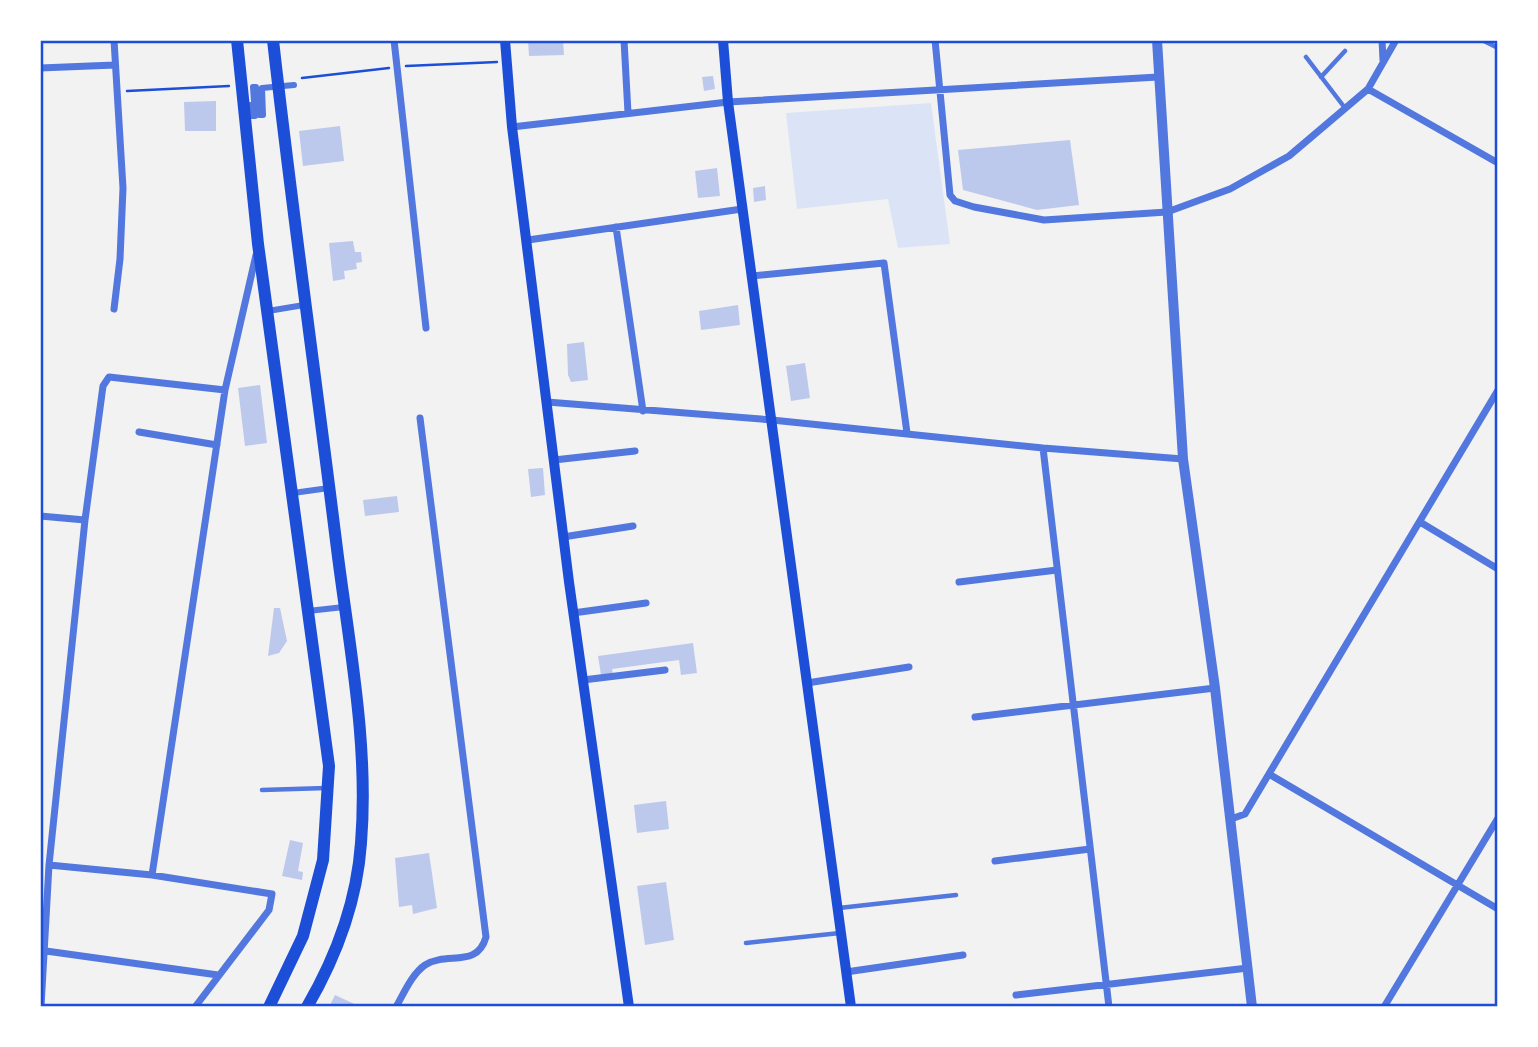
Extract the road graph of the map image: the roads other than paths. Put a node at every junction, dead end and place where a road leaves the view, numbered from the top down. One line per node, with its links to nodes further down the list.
1 (114, 40): 17 (street)
2 (237, 40): 21 (main road)
3 (273, 40): 23 (main road)
4 (394, 40): 40 (street)
5 (505, 40): 29 (main road)
6 (624, 40): 28 (street)
7 (723, 40): 26 (main road)
8 (935, 40): 24 (street)
9 (1157, 40): 19 (street)
10 (1382, 40): 16 (street)
11 (1396, 40): 16 (street)
12 (1482, 40): 13 (lane)
13 (1498, 48)
14 (1345, 51): 20 (lane)
15 (1306, 57): 20 (lane)
16 (1383, 61): 25 (street)
17 (115, 65): 18 (street); 38 (street)
18 (40, 68)
19 (1158, 77): 24 (street); 32 (street)
20 (1321, 77): 27 (lane)
21 (241, 85): 23 (street); 35 (main road)
22 (294, 85): 23 (street)
23 (278, 87): 37 (main road)
24 (938, 89): 26 (street); 32 (street)
25 (1368, 89): 27 (street); 30 (street)
26 (728, 102): 28 (street); 31 (main road)
27 (1345, 108): 32 (street)
28 (628, 113): 29 (street)
29 (512, 127): 34 (main road)
30 (1498, 163)
31 (742, 209): 33 (street); 36 (main road)
32 (1167, 212): 52 (street)
33 (616, 227): 34 (street); 44 (street)
34 (528, 240): 43 (main road)
35 (258, 244): 39 (main road); 41 (street)
36 (752, 276): 46 (main road); 48 (street)
37 (304, 305): 39 (street); 54 (main road)
38 (114, 309)
39 (268, 311): 55 (main road)
40 (426, 328)
41 (225, 390): 49 (street); 57 (street)
42 (1498, 390): 58 (street)
43 (547, 402): 44 (street); 53 (main road)
44 (643, 411): 46 (street)
45 (420, 418): 101 (street)
46 (772, 420): 48 (street); 71 (main road)
47 (139, 432): 49 (street)
48 (907, 433): 50 (street)
49 (217, 445): 83 (street)
50 (1042, 448): 52 (street); 62 (street)
51 (635, 451): 53 (street)
52 (1183, 458): 72 (street)
53 (554, 460): 60 (main road)
54 (330, 488): 55 (street); 65 (main road)
55 (293, 493): 66 (main road)
56 (40, 516): 57 (street)
57 (85, 520): 82 (street)
58 (1420, 522): 61 (street); 75 (street)
59 (633, 526): 60 (street)
60 (564, 537): 67 (main road)
61 (1498, 569)
62 (1057, 570): 63 (street); 73 (street)
63 (959, 582)
64 (646, 603): 67 (street)
65 (344, 607): 66 (street); 100 (main road)
66 (308, 611): 76 (main road)
67 (573, 613): 70 (main road)
68 (909, 667): 71 (street)
69 (665, 670): 70 (street)
70 (583, 680): 102 (main road)
71 (807, 683): 86 (main road)
72 (1215, 688): 73 (street); 79 (street)
73 (1073, 706): 74 (street); 80 (street)
74 (975, 717)
75 (1269, 774): 79 (street); 84 (street)
76 (327, 788): 77 (lane); 99 (main road)
77 (262, 790)
78 (1498, 818): 84 (street)
79 (1231, 819): 92 (street)
80 (1090, 849): 81 (street); 95 (street)
81 (995, 860)
82 (49, 864): 83 (street); 90 (street)
83 (152, 875): 94 (street)
84 (1457, 886): 87 (street); 106 (street)
85 (956, 895): 86 (lane)
86 (838, 909): 88 (main road)
87 (1498, 909)
88 (841, 933): 89 (lane); 93 (main road)
89 (746, 943)
90 (46, 951): 94 (street); 97 (street)
91 (963, 955): 93 (street)
92 (1248, 968): 95 (street); 105 (street)
93 (849, 971): 103 (main road)
94 (218, 975): 98 (street)
95 (1106, 985): 96 (street); 104 (street)
96 (1016, 995)
97 (41, 1007)
98 (195, 1007)
99 (269, 1007)
100 (307, 1007)
101 (396, 1007)
102 (629, 1007)
103 (851, 1007)
104 (1109, 1007)
105 (1252, 1007)
106 (1384, 1007)

